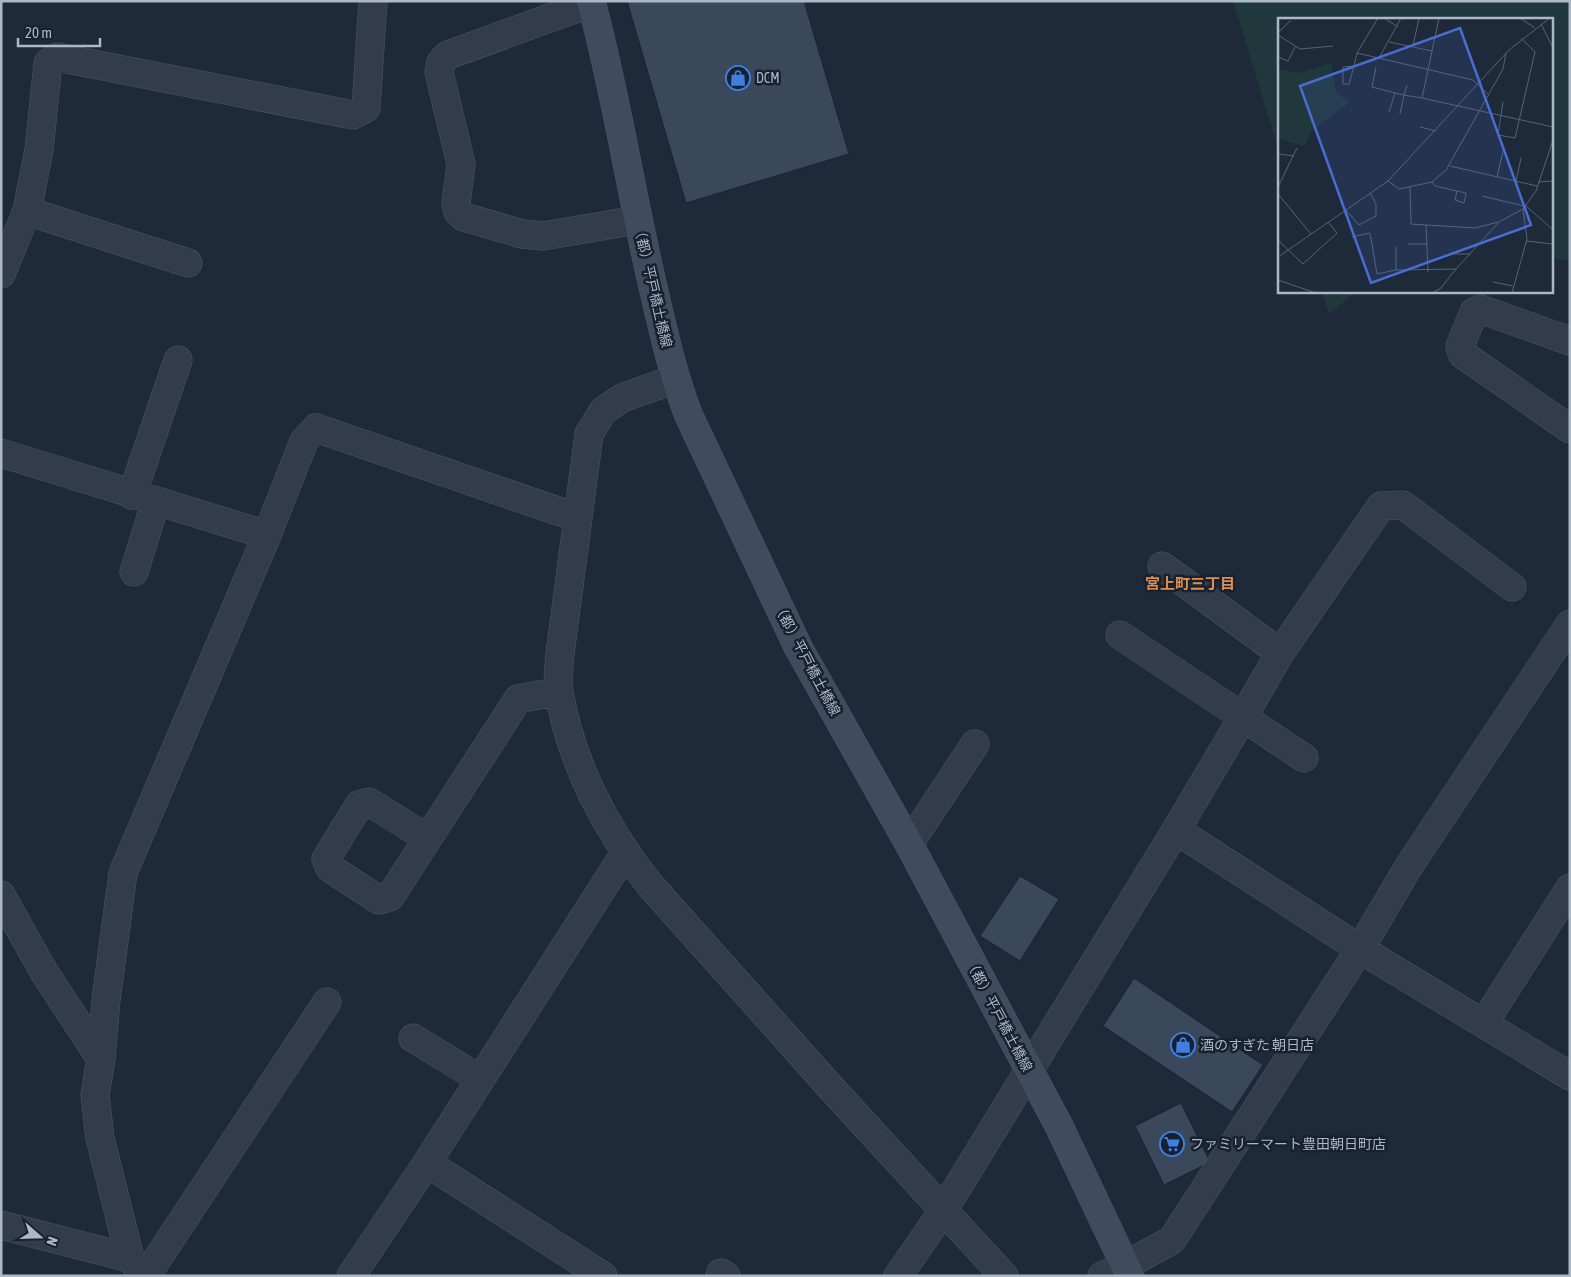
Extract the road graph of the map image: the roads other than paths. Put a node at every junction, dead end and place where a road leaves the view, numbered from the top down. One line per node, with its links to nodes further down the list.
1 (373, 1): 3 (street)
2 (591, 2): 4 (street, （都）平戸橋土橋線); 4 (street)
3 (28, 210): 5 (street); 6 (street)
4 (637, 220): 9 (street, （都）平戸橋土橋線)
5 (188, 263)
6 (1, 274)
7 (1570, 341): 10 (street)
8 (178, 360): 12 (street)
9 (675, 379): 13 (street); 27 (street, （都）平戸橋土橋線)
10 (1570, 429)
11 (1, 453): 12 (street)
12 (144, 498): 14 (street); 16 (street)
13 (578, 518): 14 (street); 21 (street)
14 (268, 535): 35 (street)
15 (1162, 566): 20 (street)
16 (134, 572)
17 (1512, 587): 20 (street)
18 (1569, 628): 31 (street)
19 (1120, 636): 22 (street)
20 (1280, 653): 22 (street)
21 (559, 690): 26 (street); 28 (street)
22 (1243, 717): 24 (street); 25 (street)
23 (975, 744): 27 (street)
24 (1304, 758)
25 (1176, 830): 31 (street); 36 (street)
26 (427, 838)
27 (909, 844): 36 (street, （都）平戸橋土橋線)
28 (625, 853): 38 (street); 40 (street)
29 (1, 895): 35 (street)
30 (1567, 900): 33 (street)
31 (1360, 949): 33 (street); 43 (street)
32 (327, 1002): 42 (street)
33 (1484, 1023): 37 (street)
34 (413, 1038): 38 (street)
35 (101, 1059): 42 (street)
36 (1028, 1070): 40 (street); 43 (street, （都）平戸橋土橋線)
37 (1570, 1076)
38 (480, 1079): 39 (street)
39 (427, 1163): 44 (street); 45 (street)
40 (943, 1210): 48 (street); 49 (street)
41 (1, 1225): 42 (street)
42 (140, 1270)
43 (1119, 1273)
44 (351, 1276)
45 (602, 1276)
46 (720, 1276): 47 (street)
47 (726, 1276)
48 (898, 1276)
49 (1004, 1276)

